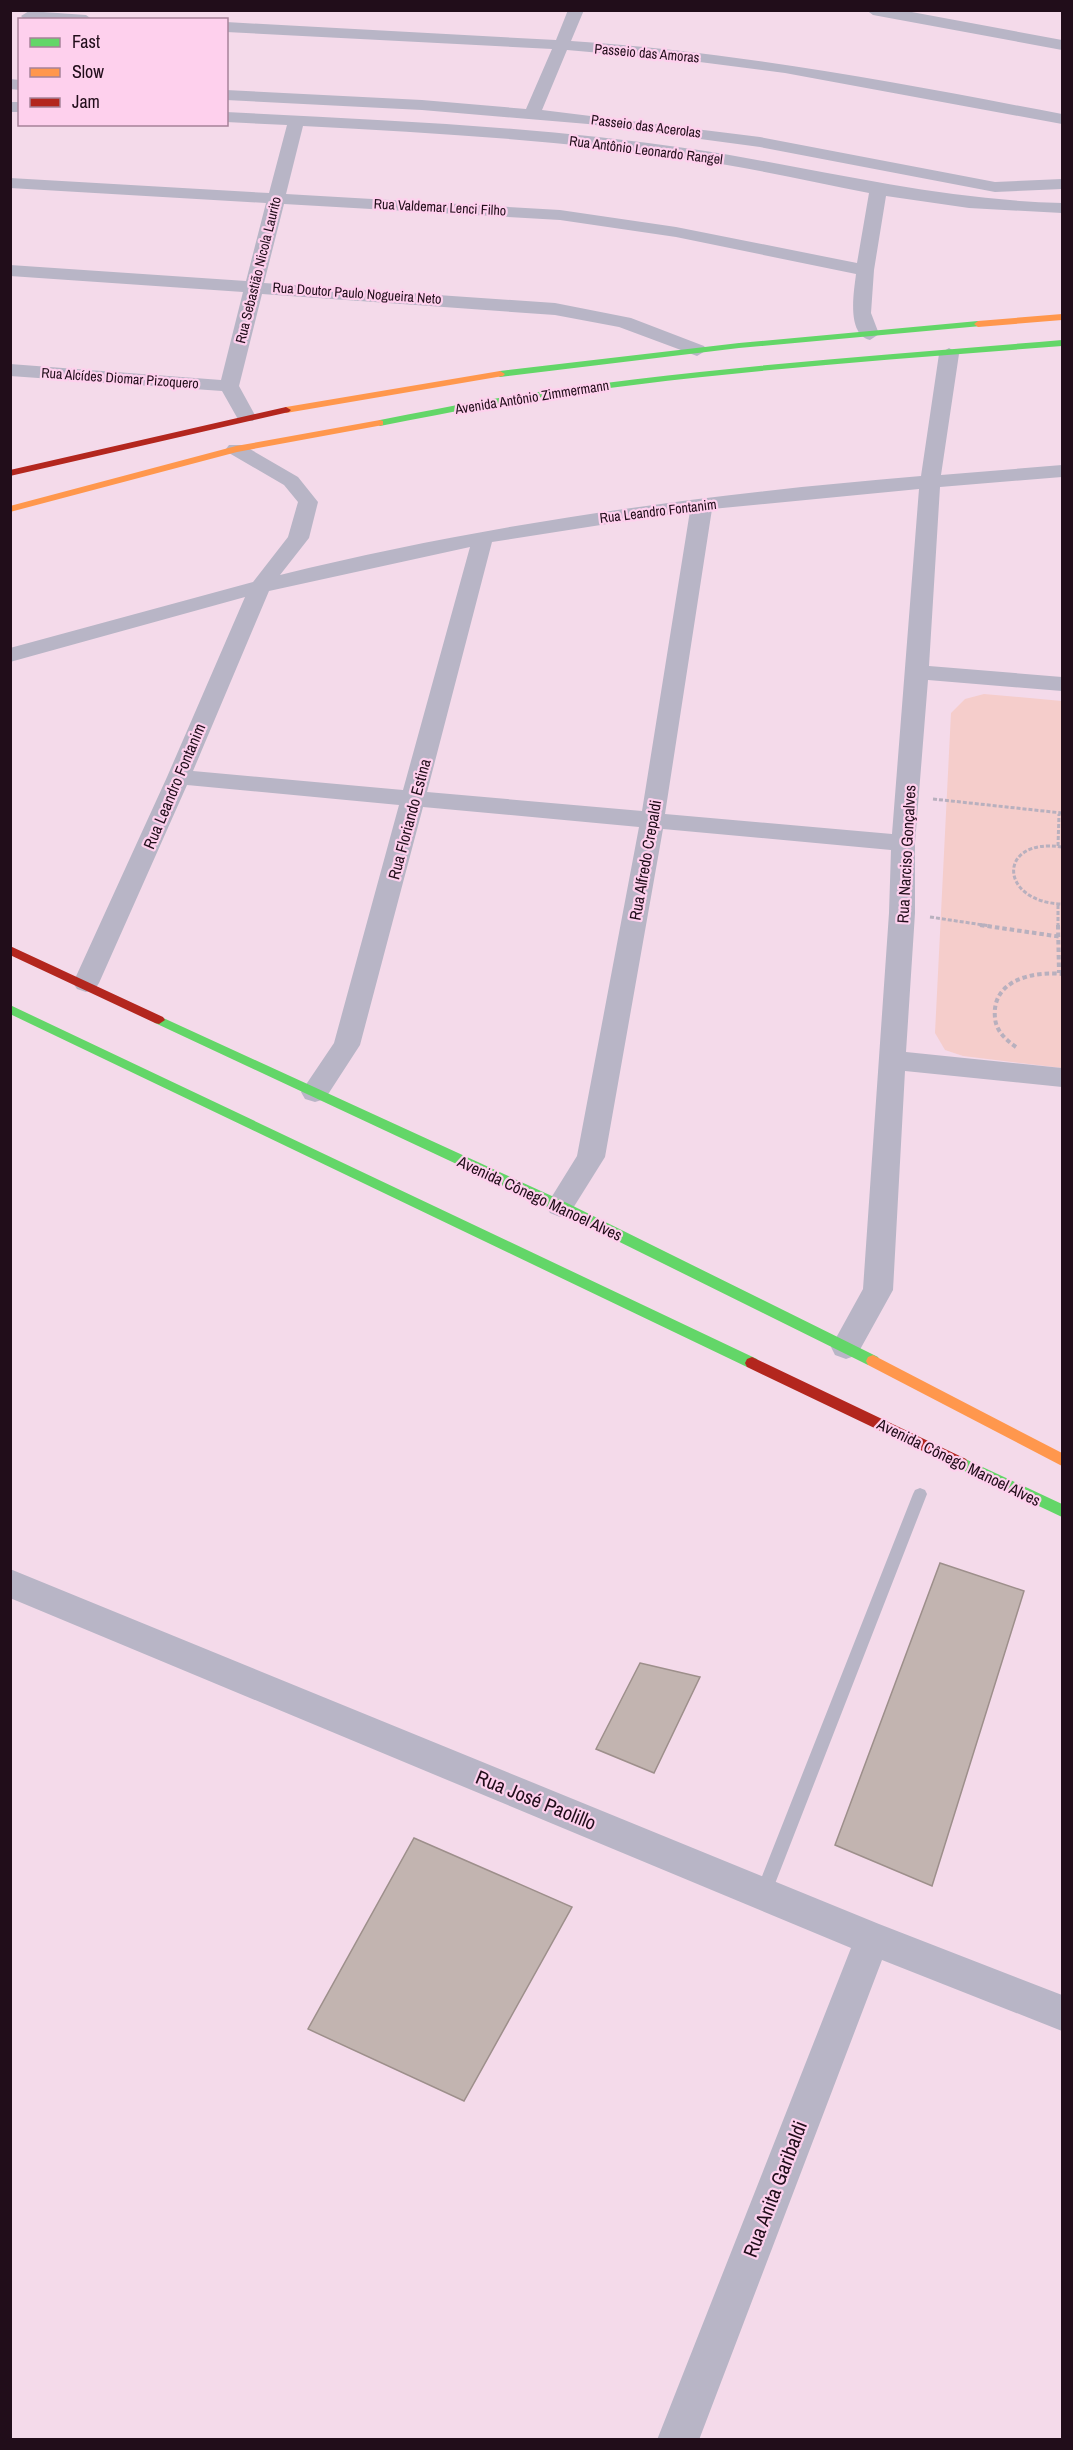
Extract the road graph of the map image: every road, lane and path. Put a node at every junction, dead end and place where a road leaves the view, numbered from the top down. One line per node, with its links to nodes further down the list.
1 (576, 10): 7 (street)
2 (873, 10): 6 (street)
3 (30, 15): 4 (street)
4 (64, 18)
5 (228, 27): 7 (street, Passeio das Amoras)
6 (1062, 45)
7 (561, 46): 9 (street); 11 (street, Passeio das Amoras)
8 (228, 95): 9 (street, Passeio das Acerolas)
9 (533, 113): 14 (street, Passeio das Acerolas)
10 (228, 117): 12 (street, Rua Antônio Leonardo Rangel)
11 (1062, 119)
12 (296, 121): 15 (street, Rua Antônio Leonardo Rangel); 16 (street, Rua Sebastião Nicola Laurito)
13 (10, 183): 16 (street, Rua Valdemar Lenci Filho)
14 (1062, 185)
15 (879, 187): 17 (street, Rua Antônio Leonardo Rangel); 19 (street)
16 (275, 198): 19 (street, Rua Valdemar Lenci Filho); 20 (street, Rua Sebastião Nicola Laurito)
17 (1062, 208)
18 (10, 270): 20 (street, Rua Doutor Paulo Nogueira Neto)
19 (865, 270): 22 (street)
20 (254, 285): 24 (street, Rua Doutor Paulo Nogueira Neto); 27 (street, Rua Sebastião Nicola Laurito)
21 (1062, 317): 22 (street, Avenida Antônio Zimmermann)
22 (870, 334): 24 (street, Avenida Antônio Zimmermann)
23 (1062, 343): 25 (street, Avenida Antônio Zimmermann)
24 (697, 350): 28 (street, Avenida Antônio Zimmermann)
25 (950, 354): 29 (street, Avenida Antônio Zimmermann); 32 (street, Rua Narciso Gonçalves)
26 (10, 370): 27 (street, Rua Alcídes Diomar Pizoquero)
27 (229, 386): 28 (street)
28 (246, 417): 31 (street, Avenida Antônio Zimmermann)
29 (236, 449): 34 (street, Avenida Antônio Zimmermann); 36 (street, Rua Leandro Fontanim)
30 (1062, 471): 32 (street, Rua Leandro Fontanim)
31 (10, 473)
32 (930, 483): 33 (street, Rua Leandro Fontanim); 38 (street, Rua Narciso Gonçalves)
33 (702, 504): 35 (street, Rua Leandro Fontanim); 44 (street, Rua Alfredo Crepaldi)
34 (10, 509)
35 (483, 537): 36 (street, Rua Leandro Fontanim); 42 (street, Rua Floriando Estina)
36 (260, 587): 37 (street, Rua Leandro Fontanim); 40 (street, Rua Leandro Fontanim)
37 (10, 655)
38 (916, 672): 39 (street); 41 (street, Rua Narciso Gonçalves)
39 (1062, 684)
40 (179, 777): 42 (street); 52 (street, Rua Leandro Fontanim)
41 (909, 796): 43 (path); 45 (street, Rua Narciso Gonçalves)
42 (414, 799): 44 (street); 57 (street, Rua Floriando Estina)
43 (1060, 813): 46 (path)
44 (652, 822): 45 (street); 58 (street, Rua Alfredo Crepaldi)
45 (903, 843): 48 (street, Rua Narciso Gonçalves)
46 (1060, 846): 47 (path)
47 (1060, 905): 49 (path)
48 (902, 913): 49 (path); 55 (street, Rua Narciso Gonçalves)
49 (1060, 937): 51 (path)
50 (10, 950): 52 (street, Avenida Cônego Manoel Alves)
51 (1060, 973): 54 (path)
52 (86, 983): 57 (street, Avenida Cônego Manoel Alves)
53 (10, 1009): 62 (street, Avenida Cônego Manoel Alves)
54 (1019, 1049)
55 (894, 1060): 56 (street); 59 (street, Rua Narciso Gonçalves)
56 (1062, 1078)
57 (315, 1092): 58 (street, Avenida Cônego Manoel Alves)
58 (560, 1206): 59 (street, Avenida Cônego Manoel Alves)
59 (846, 1347): 60 (street, Avenida Cônego Manoel Alves)
60 (1062, 1460)
61 (920, 1494): 64 (lane)
62 (1062, 1511)
63 (10, 1583): 64 (street, Rua José Paolillo)
64 (763, 1894): 65 (street, Rua José Paolillo)
65 (872, 1939): 66 (street, Rua José Paolillo); 67 (street, Rua Anita Garibaldi)
66 (1062, 2013)
67 (678, 2439)

